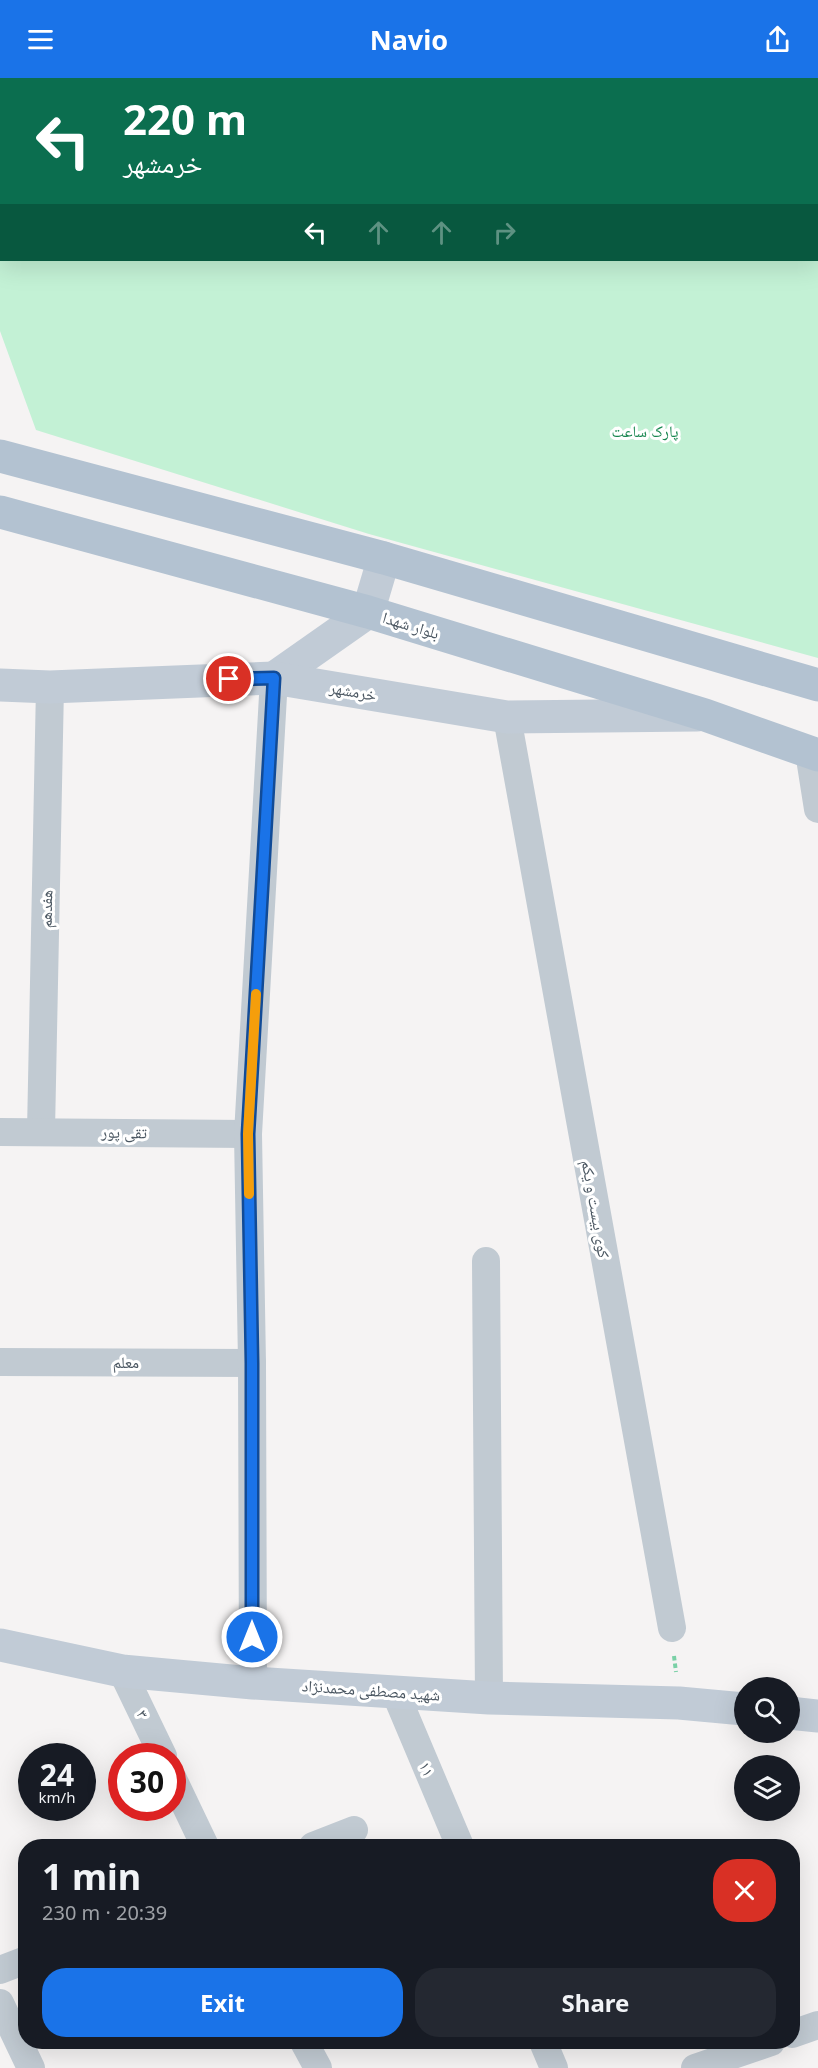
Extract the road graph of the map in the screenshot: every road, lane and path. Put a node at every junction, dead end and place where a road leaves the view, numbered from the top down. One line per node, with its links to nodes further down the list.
1 (0, 456): 3 (main road)
2 (0, 512): 4 (main road, بلوار شهدا)
3 (384, 558): 4 (main road); 7 (main road)
4 (368, 612): 5 (main road); 9 (main road, بلوار شهدا)
5 (274, 678): 8 (main road, خرمشهر); 10 (main road, خرمشهر); 15 (street)
6 (0, 685): 8 (main road, خرمشهر)
7 (818, 686)
8 (50, 687): 13 (street, هفدهم)
9 (705, 715): 10 (main road, خرمشهر); 11 (main road, بلوار شهدا)
10 (507, 717): 19 (street, کوی بیست و یکم)
11 (814, 754): 12 (street)
12 (818, 809)
13 (41, 1131): 14 (street, تقی پور); 15 (street, تقی پور)
14 (0, 1132)
15 (248, 1134): 18 (street)
16 (486, 1261): 24 (street)
17 (0, 1362): 18 (street, معلم)
18 (252, 1363): 22 (street)
19 (672, 1628): 25 (path)
20 (0, 1645): 21 (main road, شهید مصطفی محمدنژاد)
21 (123, 1671): 22 (main road, شهید مصطفی محمدنژاد); 29 (street, ۳)
22 (252, 1683): 23 (main road, شهید مصطفی محمدنژاد)
23 (394, 1692): 24 (main road, شهید مصطفی محمدنژاد); 34 (street, ۱۱)
24 (489, 1698): 25 (main road, شهید مصطفی محمدنژاد)
25 (679, 1703): 26 (main road, شهید مصطفی محمدنژاد)
26 (734, 1708)
27 (800, 1714): 28 (main road)
28 (818, 1716)
29 (157, 1743)
30 (186, 1806): 32 (street)
31 (354, 1830): 33 (street)
32 (202, 1839)
33 (331, 1839)
34 (457, 1839)
35 (18, 1963): 36 (street)
36 (0, 1970)
37 (0, 2002): 40 (street)
38 (818, 2025): 39 (street)
39 (800, 2031)
40 (18, 2040)
41 (22, 2049): 45 (street)
42 (308, 2049): 46 (street)
43 (546, 2049): 47 (street)
44 (751, 2049): 48 (street)
45 (31, 2068)
46 (318, 2068)
47 (554, 2068)
48 (695, 2068)

